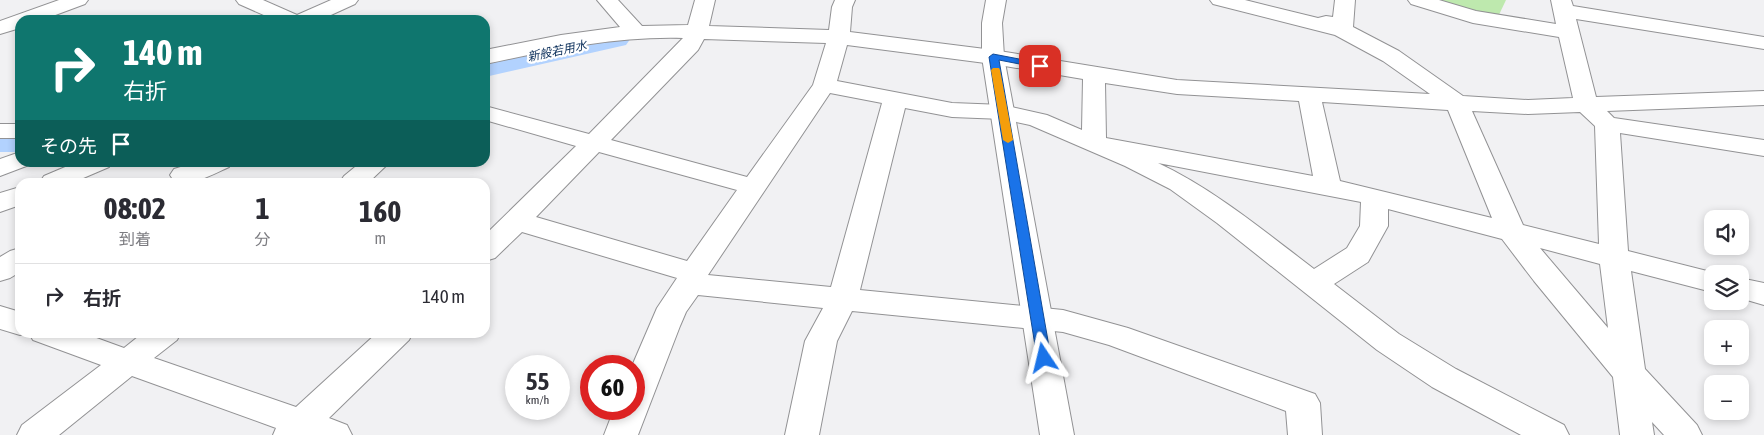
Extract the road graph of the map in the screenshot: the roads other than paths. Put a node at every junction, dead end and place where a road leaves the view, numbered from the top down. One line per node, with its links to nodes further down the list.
1 (78, 0): 13 (street)
2 (246, 0): 14 (street)
3 (348, 0): 15 (street)
4 (607, 0): 19 (street)
5 (705, 0): 20 (street)
6 (845, 0): 21 (street)
7 (996, 0): 24 (street)
8 (1220, 0): 18 (street)
9 (1283, 0): 18 (street)
10 (1345, 0): 18 (street)
11 (1418, 0): 12 (street)
12 (1564, 14): 22 (street); 33 (street)
13 (35, 15)
14 (280, 15)
15 (314, 15)
16 (15, 22): 17 (street)
17 (0, 28)
18 (1342, 30): 30 (street)
19 (636, 32): 20 (street); 23 (street)
20 (698, 33): 21 (street); 36 (street)
21 (839, 37): 24 (street); 26 (street)
22 (1764, 43)
23 (490, 56)
24 (993, 57): 25 (street); 31 (street)
25 (1094, 74): 27 (street); 37 (street)
26 (824, 85): 29 (street); 47 (street)
27 (1309, 94): 30 (street); 48 (street)
28 (1764, 98): 33 (street)
29 (896, 99): 31 (street); 63 (street)
30 (1458, 103): 33 (street); 53 (street)
31 (1003, 112): 37 (street); 65 (street)
32 (490, 114): 36 (street)
33 (1597, 115): 38 (street); 55 (street)
34 (0, 131): 35 (street)
35 (15, 131)
36 (594, 142): 47 (street); 52 (street)
37 (1094, 143): 48 (street); 60 (street)
38 (1764, 148)
39 (15, 162): 43 (street)
40 (88, 167): 45 (street)
41 (208, 167): 44 (street)
42 (372, 167): 46 (street)
43 (0, 168)
44 (172, 173)
45 (62, 178)
46 (358, 178)
47 (755, 187): 58 (street)
48 (1328, 188): 50 (street)
49 (15, 197): 51 (street)
50 (1375, 198): 53 (street); 60 (street)
51 (0, 202)
52 (517, 221): 54 (street); 58 (street)
53 (1512, 232): 55 (street); 72 (street)
54 (490, 246)
55 (1614, 257): 59 (street); 72 (street)
56 (15, 261): 57 (street)
57 (0, 271)
58 (692, 278): 63 (street); 71 (street)
59 (1704, 280)
60 (1312, 284): 81 (street)
61 (1749, 290): 62 (street)
62 (1764, 294)
63 (844, 298): 65 (street); 78 (street)
64 (0, 317): 66 (street)
65 (1038, 319): 79 (street); 80 (street)
66 (15, 322)
67 (61, 338): 70 (street)
68 (158, 338): 70 (street)
69 (392, 338): 74 (street)
70 (128, 362): 74 (street); 75 (street)
71 (645, 375)
72 (1630, 375): 82 (street); 83 (street)
73 (627, 420): 77 (street)
74 (295, 429): 76 (street)
75 (34, 435)
76 (336, 435)
77 (621, 435)
78 (802, 435)
79 (1057, 435)
80 (1305, 435)
81 (1552, 435)
82 (1638, 435)
83 (1686, 435)

